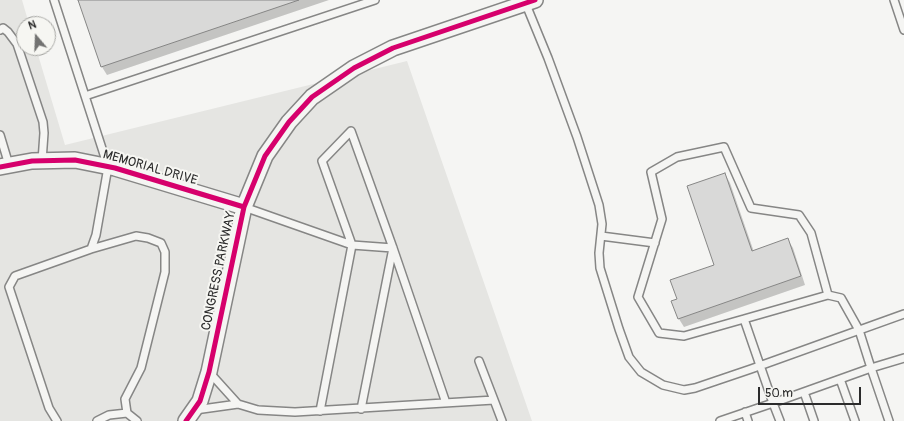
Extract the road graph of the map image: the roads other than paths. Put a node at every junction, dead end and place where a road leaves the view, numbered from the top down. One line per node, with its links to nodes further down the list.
1 (54, 0): 7 (lane)
2 (375, 0): 7 (lane)
3 (894, 0): 6 (lane)
4 (528, 1): 12 (street, CONGRESS PARKWAY); 13 (lane)
5 (0, 30): 9 (lane)
6 (904, 30)
7 (85, 96): 11 (lane)
8 (0, 135): 10 (lane)
9 (42, 161): 10 (street, MEMORIAL DRIVE); 11 (street, MEMORIAL DRIVE)
10 (4, 166)
11 (108, 167): 12 (street, MEMORIAL DRIVE); 17 (lane)
12 (244, 207): 15 (lane); 26 (street, CONGRESS PARKWAY)
13 (601, 236): 14 (lane); 24 (lane)
14 (655, 243): 18 (lane); 20 (lane)
15 (352, 245): 16 (lane); 16 (lane); 34 (lane)
16 (393, 248): 30 (lane); 33 (lane)
17 (91, 249): 36 (lane); 38 (lane)
18 (828, 295): 20 (lane); 21 (lane)
19 (904, 314): 21 (lane)
20 (744, 319): 24 (lane)
21 (859, 330): 24 (lane); 25 (lane)
22 (904, 358): 25 (lane)
23 (479, 361): 29 (lane)
24 (761, 366): 31 (lane)
25 (871, 368): 27 (lane); 47 (lane)
26 (209, 372): 32 (lane); 37 (street, CONGRESS PARKWAY)
27 (840, 379): 28 (lane); 46 (lane)
28 (804, 392): 31 (lane); 45 (lane)
29 (494, 400): 30 (lane); 41 (lane)
30 (446, 403): 33 (lane)
31 (773, 403): 35 (lane); 44 (lane)
32 (238, 404): 34 (lane); 37 (lane)
33 (361, 409): 34 (lane)
34 (320, 411)
35 (745, 412): 42 (lane); 43 (lane)
36 (127, 413): 39 (lane); 40 (lane)
37 (189, 416)
38 (57, 421)
39 (97, 421)
40 (137, 421)
41 (502, 421)
42 (720, 421)
43 (748, 421)
44 (780, 421)
45 (814, 421)
46 (855, 421)
47 (889, 421)

